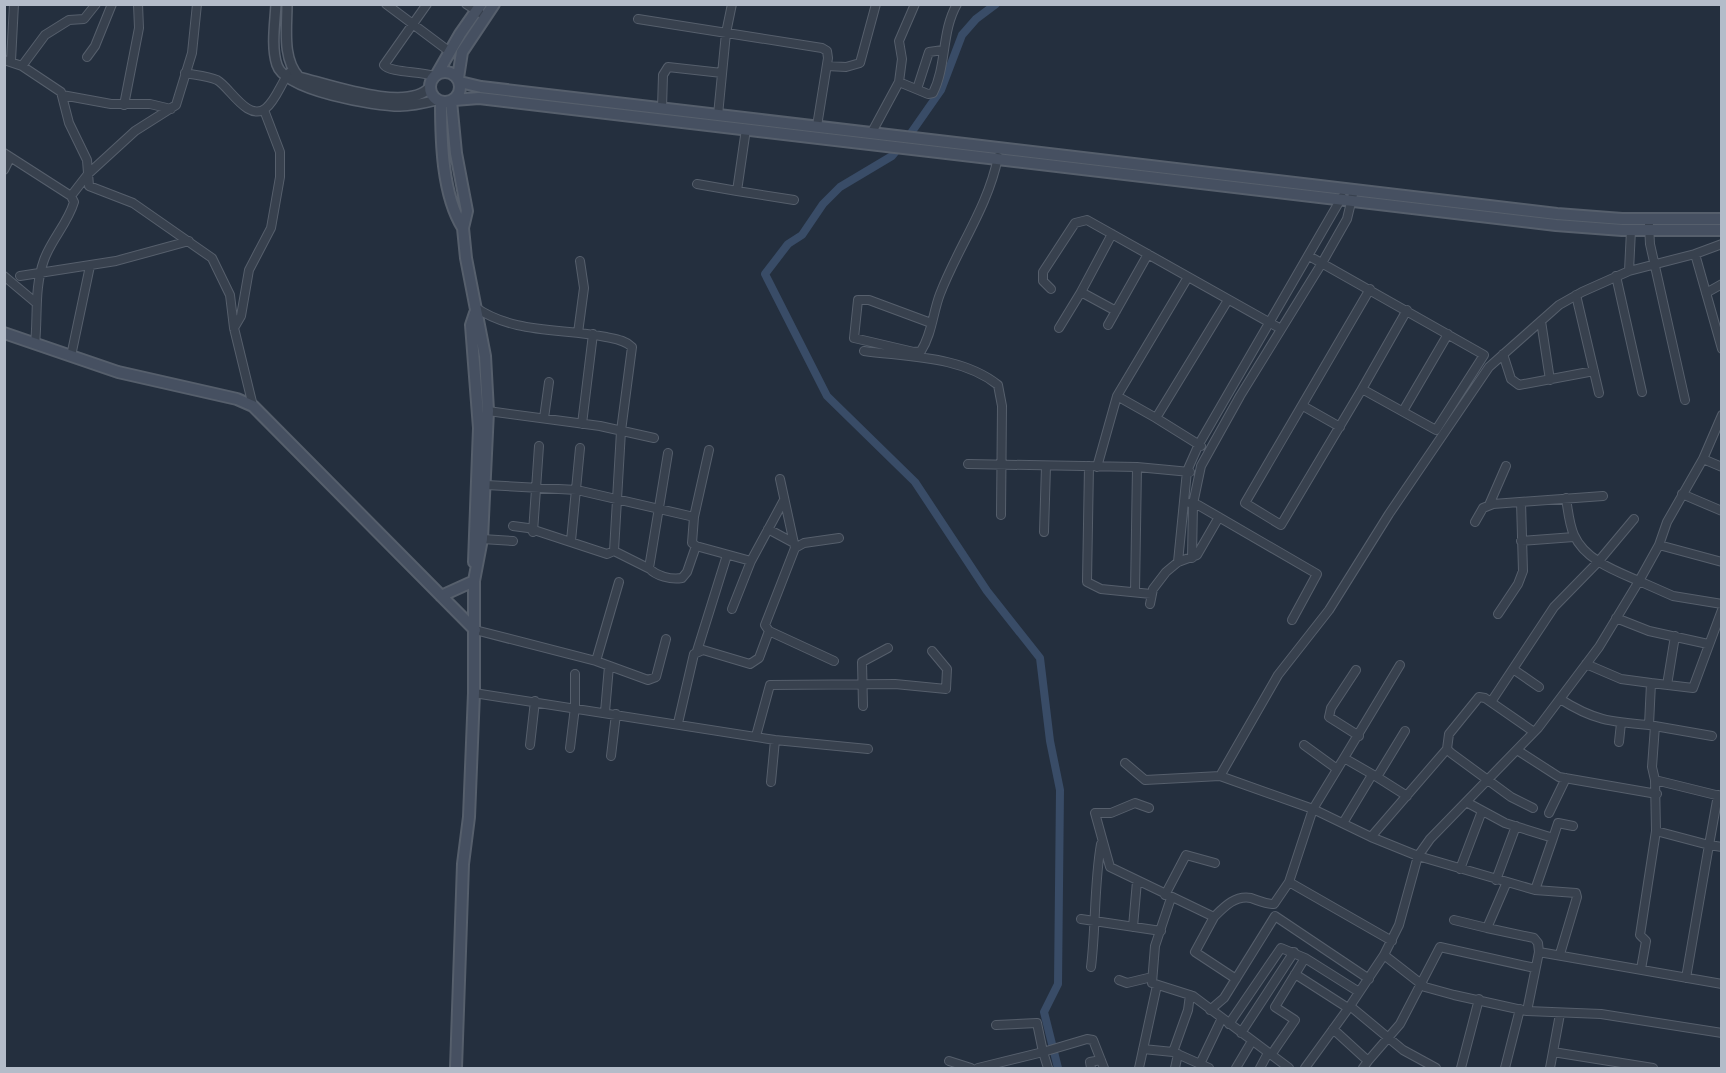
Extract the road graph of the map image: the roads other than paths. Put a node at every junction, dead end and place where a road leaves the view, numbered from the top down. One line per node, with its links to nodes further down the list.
1 (14, 4): 23 (street)
2 (96, 4): 24 (street)
3 (112, 4): 22 (street)
4 (138, 4): 35 (street)
5 (197, 4): 26 (street)
6 (276, 4): 27 (street)
7 (287, 4): 27 (street)
8 (386, 4): 18 (street)
9 (427, 4): 18 (street)
10 (466, 4): 16 (street)
11 (494, 4): 16 (main road)
12 (732, 4): 19 (street)
13 (876, 4): 25 (street)
14 (915, 4): 31 (street)
15 (957, 4): 20 (street)
16 (481, 10): 21 (main road); 30 (main road)
17 (638, 19): 19 (street)
18 (414, 25): 21 (street); 29 (street)
19 (726, 33): 25 (street); 28 (street)
20 (943, 50): 32 (street); 32 (street)
21 (450, 52): 29 (main road)
22 (87, 57)
23 (8, 60): 24 (street)
24 (22, 66): 33 (street)
25 (827, 66): 40 (street)
26 (185, 73): 36 (street); 38 (street)
27 (289, 73): 29 (street); 34 (street); 36 (street)
28 (722, 73): 37 (street); 39 (street)
29 (433, 79): 30 (main road); 34 (main road)
30 (459, 80): 34 (main road); 37 (main road)
31 (898, 81): 32 (street); 42 (street)
32 (917, 89)
33 (62, 95): 35 (street); 46 (street)
34 (446, 101): 41 (main road); 54 (main road); 54 (main road)
35 (124, 105): 38 (street)
36 (267, 106): 88 (street)
37 (662, 108): 39 (main road)
38 (171, 109): 46 (street)
39 (718, 115): 40 (main road)
40 (818, 126): 42 (main road)
41 (746, 129): 44 (main road); 48 (street)
42 (872, 132): 49 (main road)
43 (7, 155): 45 (street); 50 (street)
44 (998, 157): 49 (main road); 85 (street)
45 (4, 170)
46 (88, 174): 50 (street); 58 (street)
47 (697, 184): 48 (street)
48 (737, 191): 51 (street)
49 (1348, 194): 53 (main road); 55 (main road); 62 (street); 64 (street)
50 (71, 196): 68 (street)
51 (794, 200)
52 (1722, 219): 53 (main road)
53 (1648, 224): 55 (main road); 56 (main road); 65 (street)
54 (463, 228): 81 (main road)
55 (1631, 230): 67 (street)
56 (1722, 230)
57 (1112, 234): 60 (street); 74 (street); 76 (street)
58 (189, 241): 66 (street); 88 (street)
59 (1722, 244): 61 (street)
60 (1148, 254): 72 (street); 83 (street)
61 (1695, 254): 65 (street); 77 (street)
62 (1309, 256): 64 (street); 86 (street)
63 (580, 261): 92 (street)
64 (1322, 263): 75 (street); 90 (street)
65 (1656, 264): 67 (street); 107 (street)
66 (90, 266): 68 (street); 99 (street)
67 (1629, 271): 71 (street)
68 (40, 272): 70 (street); 80 (street)
69 (4, 276): 80 (street)
70 (20, 276)
71 (1616, 276): 78 (street); 104 (street)
72 (1188, 277): 79 (street); 106 (street)
73 (1722, 284): 77 (street)
74 (1051, 289)
75 (1370, 290): 82 (street); 109 (street)
76 (1081, 292): 83 (street); 89 (street)
77 (1706, 293): 96 (street)
78 (1576, 295): 84 (street); 100 (street)
79 (1227, 300): 86 (street); 114 (street)
80 (35, 302): 95 (street)
81 (475, 310): 92 (street); 110 (main road); 176 (main road)
82 (1407, 310): 94 (street); 103 (street)
83 (1116, 311): 87 (street)
84 (1540, 321): 98 (street); 101 (street)
85 (931, 323): 85 (street)
86 (1270, 323): 90 (street); 119 (street)
87 (1108, 325)
88 (234, 328): 108 (street)
89 (1059, 328)
90 (1281, 329): 123 (street)
91 (4, 333): 95 (main road)
92 (578, 333): 93 (street)
93 (593, 334): 115 (street); 117 (street)
94 (1448, 334): 111 (street); 111 (street)
95 (35, 344): 99 (main road)
96 (1722, 349)
97 (864, 351): 127 (street)
98 (1503, 354): 101 (street); 238 (street)
99 (70, 356): 108 (main road)
100 (1594, 371): 101 (street); 105 (street)
101 (1550, 380)
102 (549, 382): 113 (street)
103 (1362, 389): 111 (street); 116 (street)
104 (1642, 392)
105 (1599, 393)
106 (1118, 396): 114 (street); 129 (street)
107 (1685, 400)
108 (253, 406): 181 (main road)
109 (1303, 406): 116 (street); 116 (street)
110 (488, 411): 113 (street); 136 (main road)
111 (1403, 411)
112 (1722, 415): 125 (street)
113 (544, 418): 115 (street)
114 (1156, 418): 119 (street)
115 (582, 424): 117 (street)
116 (1340, 427)
117 (621, 431): 118 (street); 142 (street)
118 (654, 438)
119 (1198, 444): 123 (street); 133 (street)
120 (539, 446): 137 (street)
121 (580, 448): 138 (street)
122 (709, 450): 151 (street)
123 (1208, 451): 134 (street)
124 (668, 453): 148 (street)
125 (1703, 459): 131 (street); 139 (street)
126 (968, 464): 127 (street)
127 (1000, 465): 128 (street); 150 (street)
128 (1046, 466): 129 (street); 158 (street)
129 (1093, 466): 132 (street); 179 (street)
130 (1506, 466): 147 (street)
131 (1722, 466)
132 (1137, 467): 133 (street); 179 (street)
133 (1187, 471): 134 (street); 144 (street)
134 (1197, 474): 146 (street)
135 (780, 479): 143 (street)
136 (486, 485): 137 (street); 161 (main road)
137 (535, 487): 138 (street); 157 (street)
138 (577, 490): 142 (street); 163 (street)
139 (1682, 494): 149 (street); 166 (street)
140 (1603, 496): 141 (street)
141 (1566, 498): 145 (street); 159 (street)
142 (617, 500): 148 (street); 168 (street)
143 (784, 500): 156 (street); 165 (street)
144 (1182, 501): 146 (street); 173 (street)
145 (1521, 502): 147 (street); 164 (street)
146 (1192, 504): 152 (street); 170 (street)
147 (1489, 505): 154 (street)
148 (660, 510): 151 (street); 175 (street)
149 (1722, 511)
150 (1002, 515)
151 (694, 517): 167 (street)
152 (1219, 517): 170 (street); 188 (street)
153 (1634, 519): 174 (street)
154 (1475, 522)
155 (513, 526): 157 (street)
156 (768, 529): 165 (street); 171 (street)
157 (533, 532): 163 (street)
158 (1044, 532)
159 (1575, 537): 164 (street); 174 (street)
160 (839, 538): 165 (street)
161 (482, 539): 162 (street); 176 (main road)
162 (513, 541)
163 (571, 541): 168 (street)
164 (1521, 541): 186 (street)
165 (794, 545): 191 (street)
166 (1659, 545): 172 (street); 177 (street)
167 (696, 546): 169 (street); 175 (street)
168 (614, 551): 175 (street)
169 (728, 555): 171 (street); 196 (street)
170 (1192, 558): 173 (street)
171 (751, 561): 184 (street)
172 (1722, 561)
173 (1178, 562): 180 (street)
174 (1598, 562): 177 (street); 203 (street)
175 (650, 569)
176 (475, 578): 181 (main road); 190 (main road)
177 (1639, 581): 183 (street); 187 (street)
178 (619, 582): 198 (street)
179 (1135, 592): 180 (street)
180 (1151, 594): 182 (street)
181 (441, 596): 190 (main road)
182 (1150, 604)
183 (1722, 604)
184 (732, 609)
185 (1722, 610): 189 (street)
186 (1498, 614)
187 (1616, 618): 192 (street); 200 (street)
188 (1292, 620)
189 (1718, 625): 194 (street)
190 (475, 630): 198 (street); 210 (main road)
191 (769, 631): 196 (street); 199 (street)
192 (1675, 636): 194 (street); 208 (street)
193 (666, 639): 202 (street)
194 (1708, 644): 208 (street)
195 (888, 648): 207 (street)
196 (697, 651): 218 (street)
197 (932, 651): 207 (street)
198 (596, 661): 202 (street)
199 (834, 661)
200 (1586, 663): 206 (street); 211 (street)
201 (1400, 665): 225 (street)
202 (609, 666): 216 (street)
203 (1513, 669): 209 (street); 213 (street)
204 (1356, 670): 225 (street)
205 (575, 674): 215 (street)
206 (1650, 683): 208 (street); 220 (street)
207 (861, 684): 214 (street); 224 (street)
208 (1667, 685)
209 (1539, 687)
210 (474, 693): 212 (street); 321 (main road)
211 (1560, 699): 219 (street); 222 (street)
212 (535, 701): 215 (street); 228 (street)
213 (1491, 702): 222 (street); 231 (street)
214 (863, 706)
215 (575, 707): 216 (street); 230 (street)
216 (605, 712): 217 (street)
217 (616, 714): 218 (street); 234 (street)
218 (678, 723): 224 (street)
219 (1621, 723): 220 (street); 227 (street)
220 (1652, 726): 223 (street); 241 (street)
221 (1405, 731): 239 (street)
222 (1534, 732): 233 (street)
223 (1712, 735)
224 (756, 736): 226 (street)
225 (1359, 736): 235 (street)
226 (775, 740): 232 (street); 243 (street)
227 (1619, 742)
228 (530, 745)
229 (1304, 745): 237 (street)
230 (570, 748)
231 (1447, 748): 242 (street); 245 (street)
232 (868, 750)
233 (1517, 750): 240 (street); 242 (street)
234 (610, 756)
235 (1344, 759): 237 (street); 239 (street)
236 (1125, 763): 238 (street)
237 (1337, 769): 250 (street)
238 (1220, 776): 250 (street)
239 (1374, 776): 245 (street); 253 (street)
240 (1566, 778): 244 (street); 252 (street)
241 (1655, 780): 244 (street); 246 (street)
242 (1488, 781): 247 (street); 249 (street)
243 (771, 782)
244 (1657, 794): 256 (street)
245 (1407, 796): 257 (street)
246 (1720, 796): 260 (street)
247 (1468, 803): 251 (street); 262 (street)
248 (1149, 808): 259 (street)
249 (1533, 808)
250 (1313, 809): 253 (street); 267 (street)
251 (1482, 811): 254 (street); 264 (street)
252 (1548, 813)
253 (1342, 823): 257 (street)
254 (1516, 826): 258 (street); 265 (street)
255 (1573, 826): 258 (street)
256 (1656, 831): 260 (street); 286 (street)
257 (1371, 837): 262 (street)
258 (1553, 838): 269 (street)
259 (1102, 843): 266 (street); 274 (street)
260 (1709, 845): 261 (street); 288 (street)
261 (1722, 847)
262 (1419, 856): 264 (street); 278 (street)
263 (1215, 863): 270 (street)
264 (1460, 869): 265 (street)
265 (1496, 880): 268 (street)
266 (1137, 881): 270 (street); 275 (street)
267 (1289, 882): 271 (street); 278 (street)
268 (1506, 884): 269 (street); 276 (street)
269 (1535, 890): 281 (street)
270 (1168, 896): 271 (street); 277 (street)
271 (1214, 917): 289 (street)
272 (1081, 919): 274 (street)
273 (1454, 920): 276 (street)
274 (1096, 921): 275 (street); 284 (street)
275 (1133, 927): 277 (street)
276 (1487, 928): 280 (street)
277 (1161, 931): 292 (street)
278 (1392, 941): 282 (street)
279 (1294, 952): 283 (street); 303 (street); 306 (street)
280 (1539, 952): 281 (street); 285 (street)
281 (1560, 954): 286 (street)
282 (1384, 955): 290 (street); 294 (street)
283 (1305, 958): 287 (street); 295 (street)
284 (1091, 967)
285 (1535, 968): 294 (street); 300 (street)
286 (1641, 969): 288 (street)
287 (1295, 974): 298 (street); 314 (street)
288 (1686, 978): 293 (street)
289 (1236, 979): 290 (street); 299 (street)
290 (1369, 979): 295 (street)
291 (1119, 980): 292 (street)
292 (1155, 981): 296 (street); 310 (street)
293 (1722, 984)
294 (1422, 985): 297 (street); 308 (street)
295 (1359, 992): 298 (street)
296 (1190, 995): 299 (street); 313 (street)
297 (1479, 999): 300 (street); 336 (street)
298 (1349, 1007): 305 (street); 308 (street)
299 (1210, 1010): 302 (street)
300 (1523, 1010): 301 (street); 337 (street)
301 (1560, 1014): 307 (street); 312 (street)
302 (1222, 1018): 303 (street); 318 (street)
303 (1229, 1024): 306 (street)
304 (996, 1025): 311 (street)
305 (1333, 1029): 317 (street); 333 (street)
306 (1241, 1033): 309 (street)
307 (1722, 1033)
308 (1388, 1037): 317 (street); 335 (street)
309 (1252, 1041): 314 (street); 330 (street)
310 (1143, 1049): 313 (street); 327 (street)
311 (1045, 1051): 315 (street); 319 (street); 324 (street)
312 (1552, 1052): 338 (street); 339 (street)
313 (1175, 1053): 318 (street); 328 (street)
314 (1269, 1054): 320 (street); 331 (street)
315 (1101, 1060): 325 (street); 326 (street)
316 (949, 1061): 322 (street)
317 (1368, 1061): 334 (street)
318 (1200, 1064): 329 (street)
319 (1002, 1065): 323 (street)
320 (1279, 1066): 332 (street)
321 (456, 1068)
322 (971, 1068)
323 (978, 1068)
324 (1048, 1068)
325 (1091, 1068)
326 (1104, 1068)
327 (1140, 1068)
328 (1175, 1068)
329 (1209, 1068)
330 (1236, 1068)
331 (1260, 1068)
332 (1289, 1068)
333 (1305, 1068)
334 (1363, 1068)
335 (1437, 1068)
336 (1461, 1068)
337 (1505, 1068)
338 (1550, 1068)
339 (1653, 1068)

